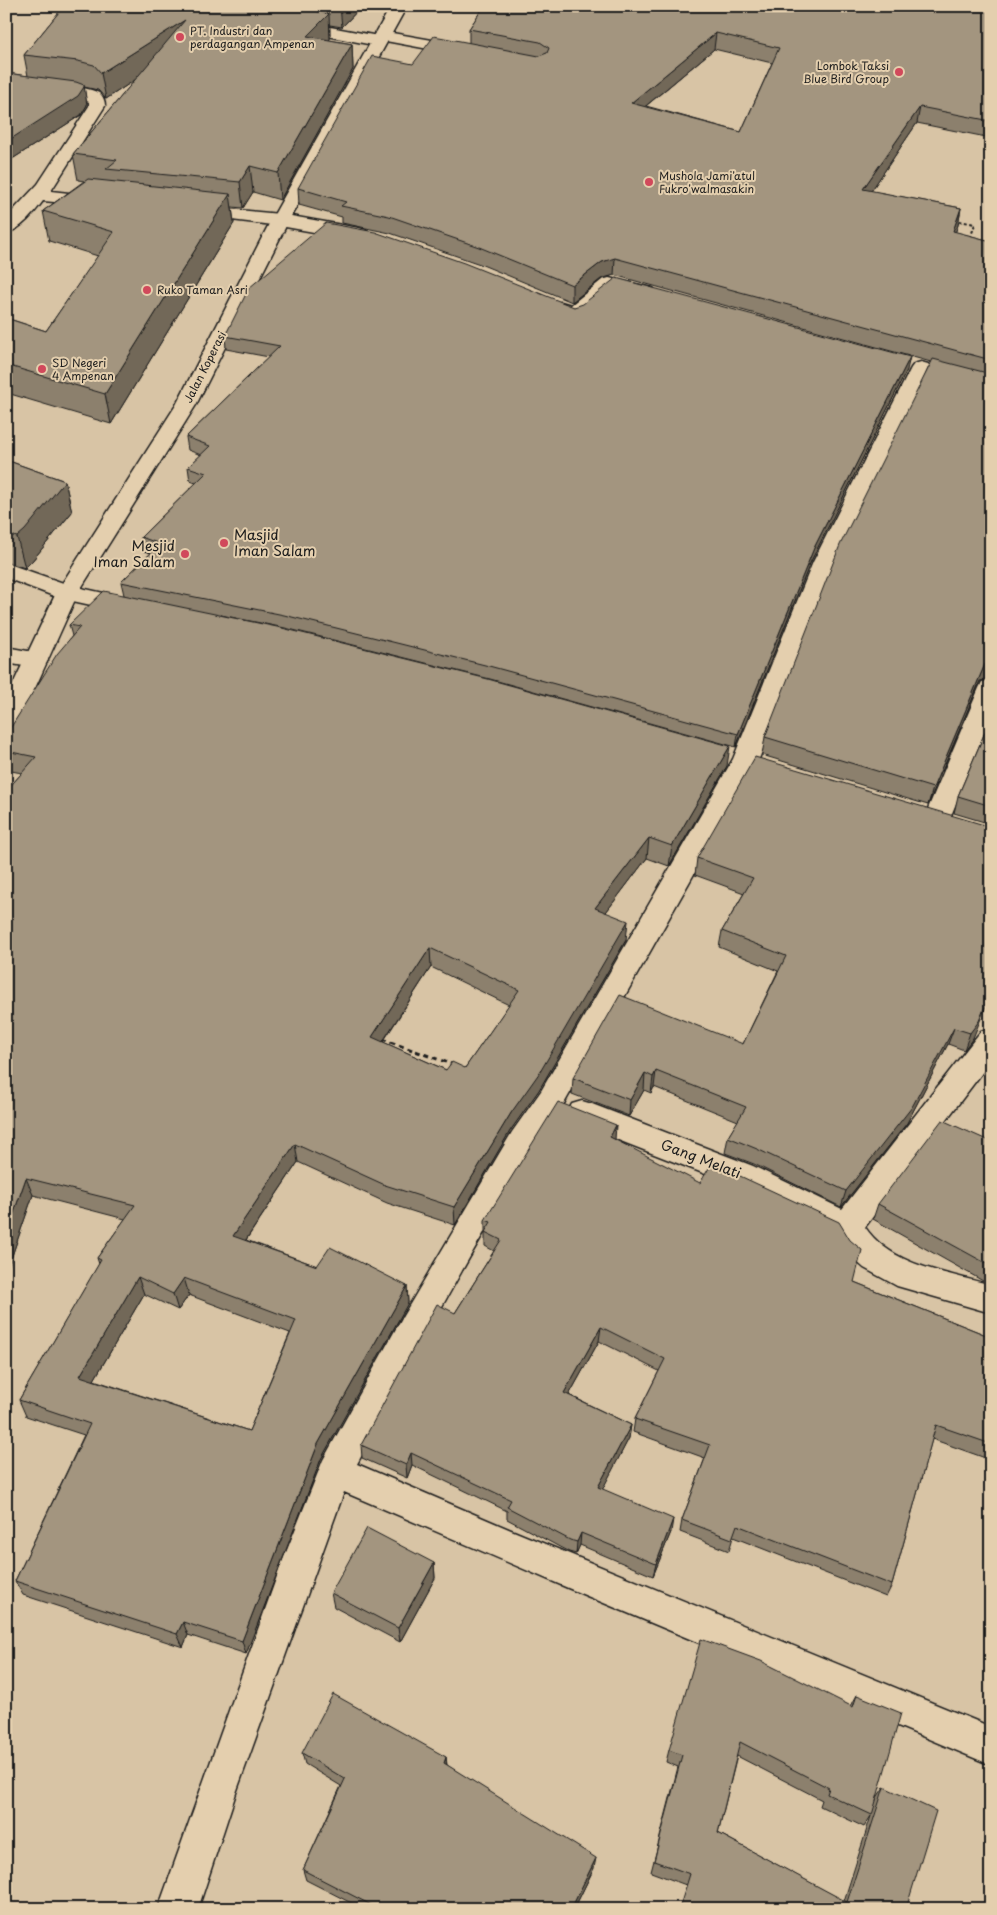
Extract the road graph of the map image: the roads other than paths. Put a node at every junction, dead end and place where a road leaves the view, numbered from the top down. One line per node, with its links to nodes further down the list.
1 (399, 6): 3 (street, Jalan Koperasi)
2 (274, 21): 3 (street)
3 (379, 38): 4 (street); 9 (street, Jalan Koperasi)
4 (483, 54)
5 (6, 86): 6 (street)
6 (38, 195): 7 (street); 10 (street)
7 (115, 203)
8 (183, 210): 9 (street)
9 (280, 220): 11 (street); 16 (street, Jalan Koperasi)
10 (6, 228)
11 (373, 237)
12 (661, 296): 13 (street)
13 (542, 300)
14 (921, 367): 24 (street)
15 (6, 570): 16 (street)
16 (67, 593): 17 (street); 19 (street, Jalan Koperasi)
17 (150, 610)
18 (6, 655): 19 (street)
19 (36, 660): 21 (street, Jalan Koperasi)
20 (991, 688): 22 (street)
21 (6, 726)
22 (936, 818)
23 (991, 1039): 25 (street)
24 (551, 1100): 25 (street, Gang Melati); 27 (street)
25 (847, 1226): 26 (street, Gang Melati)
26 (991, 1299)
27 (336, 1471): 28 (street); 29 (street)
28 (991, 1746)
29 (178, 1909)

